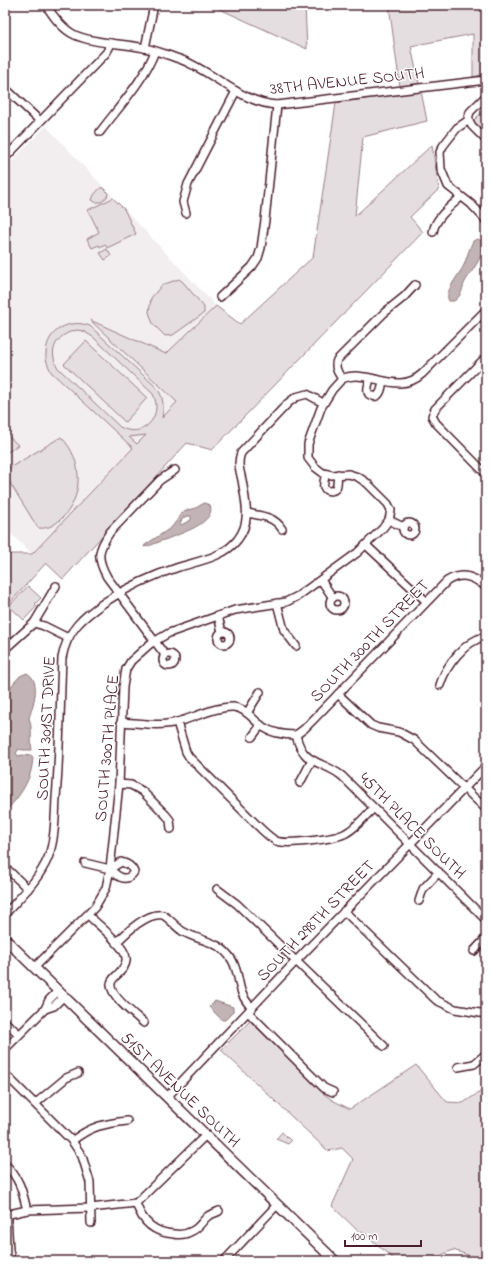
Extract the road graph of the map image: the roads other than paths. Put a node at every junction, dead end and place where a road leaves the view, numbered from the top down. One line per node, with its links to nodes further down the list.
1 (46, 5): 3 (street, 38TH AVENUE SOUTH)
2 (154, 5): 4 (street)
3 (110, 43): 4 (street, 38TH AVENUE SOUTH); 12 (street)
4 (145, 48): 5 (street, 38TH AVENUE SOUTH)
5 (155, 51): 8 (street, 38TH AVENUE SOUTH); 13 (street)
6 (486, 80): 10 (street, 38TH AVENUE SOUTH)
7 (5, 88): 12 (street)
8 (236, 91): 10 (street, 38TH AVENUE SOUTH); 17 (street)
9 (486, 96): 11 (street)
10 (277, 105): 21 (street)
11 (469, 120): 14 (street); 16 (street)
12 (40, 121): 15 (street)
13 (100, 132)
14 (486, 140)
15 (5, 158)
16 (461, 197): 18 (street); 19 (street)
17 (186, 213)
18 (486, 221)
19 (433, 232)
20 (416, 285): 25 (street)
21 (220, 296)
22 (486, 310): 26 (street)
23 (486, 357): 31 (street)
24 (370, 378): 25 (street); 26 (street); 26 (street)
25 (342, 379): 27 (street)
26 (383, 381)
27 (323, 403): 29 (street); 32 (street)
28 (175, 470): 40 (street)
29 (326, 474): 30 (street); 30 (street)
30 (338, 474): 33 (street)
31 (486, 474)
32 (247, 513): 35 (street); 40 (street, SOUTH 301ST DRIVE)
33 (389, 520): 34 (street); 36 (street, SOUTH 300TH PLACE)
34 (403, 527)
35 (282, 529)
36 (366, 545): 37 (street, SOUTH 300TH PLACE); 42 (street)
37 (321, 580): 41 (street); 43 (street, SOUTH 300TH PLACE)
38 (56, 586): 45 (street)
39 (486, 587): 42 (street, SOUTH 300TH STREET)
40 (118, 593): 48 (street, SOUTH 301ST DRIVE); 49 (street)
41 (333, 598)
42 (426, 601): 55 (street, SOUTH 300TH STREET)
43 (277, 603): 44 (street, SOUTH 300TH PLACE); 50 (street)
44 (218, 616): 46 (street); 49 (street, SOUTH 300TH PLACE)
45 (34, 623): 48 (street); 51 (street)
46 (222, 632)
47 (486, 636): 53 (street)
48 (68, 638): 75 (street, SOUTH 301ST DRIVE)
49 (154, 641): 52 (street); 57 (street, SOUTH 300TH PLACE)
50 (296, 646)
51 (5, 649)
52 (165, 655)
53 (440, 684)
54 (260, 692): 56 (street)
55 (338, 694): 60 (street, SOUTH 300TH STREET); 66 (street)
56 (247, 713): 58 (street); 59 (street)
57 (121, 722): 58 (street); 65 (street, SOUTH 300TH PLACE)
58 (177, 722): 67 (street)
59 (261, 725): 60 (street); 61 (street)
60 (296, 735): 62 (street, 45TH PLACE SOUTH)
61 (252, 738)
62 (312, 760): 64 (street); 67 (street, 45TH PLACE SOUTH)
63 (486, 766): 66 (street, SOUTH 298TH STREET)
64 (300, 783)
65 (119, 784): 69 (street); 73 (street, SOUTH 300TH PLACE)
66 (465, 788): 68 (street); 70 (street, SOUTH 298TH STREET)
67 (374, 808): 70 (street, 45TH PLACE SOUTH)
68 (486, 809)
69 (171, 829)
70 (410, 843): 74 (street, 45TH PLACE SOUTH); 78 (street, SOUTH 298TH STREET)
71 (85, 863): 73 (street)
72 (5, 867): 75 (street)
73 (110, 869): 80 (street, SOUTH 300TH PLACE)
74 (439, 872): 77 (street); 81 (street, 45TH PLACE SOUTH)
75 (28, 889): 79 (street, SOUTH 301ST DRIVE)
76 (217, 889): 86 (street)
77 (419, 901)
78 (344, 911): 86 (street, SOUTH 298TH STREET); 90 (street)
79 (5, 914)
80 (88, 915): 84 (street); 87 (street, SOUTH 300TH PLACE)
81 (486, 920)
82 (486, 938): 85 (street)
83 (5, 939): 87 (main road, 51ST AVENUE SOUTH)
84 (116, 943): 89 (street); 92 (street)
85 (474, 951)
86 (296, 961): 89 (street, SOUTH 298TH STREET); 94 (street)
87 (34, 968): 88 (main road, 51ST AVENUE SOUTH)
88 (61, 993): 93 (street); 101 (main road, 51ST AVENUE SOUTH)
89 (250, 1010): 100 (street); 101 (street, SOUTH 298TH STREET)
90 (486, 1014)
91 (5, 1022): 93 (street)
92 (144, 1023)
93 (19, 1034): 95 (street)
94 (384, 1046)
95 (5, 1048)
96 (486, 1054): 97 (street)
97 (458, 1068)
98 (78, 1073): 102 (street)
99 (5, 1074): 102 (street)
100 (333, 1092)
101 (167, 1097): 104 (main road, 51ST AVENUE SOUTH)
102 (36, 1103): 105 (street)
103 (127, 1121): 105 (street)
104 (206, 1135): 107 (street); 108 (main road, 51ST AVENUE SOUTH)
105 (72, 1141): 109 (street)
106 (5, 1164): 110 (street)
107 (136, 1203): 109 (street); 111 (street)
108 (277, 1205): 114 (main road, 51ST AVENUE SOUTH); 116 (street)
109 (90, 1208): 110 (street); 113 (street)
110 (26, 1210): 112 (street)
111 (219, 1212)
112 (6, 1215): 115 (street)
113 (91, 1222)
114 (332, 1260)
115 (11, 1261)
116 (224, 1261)

